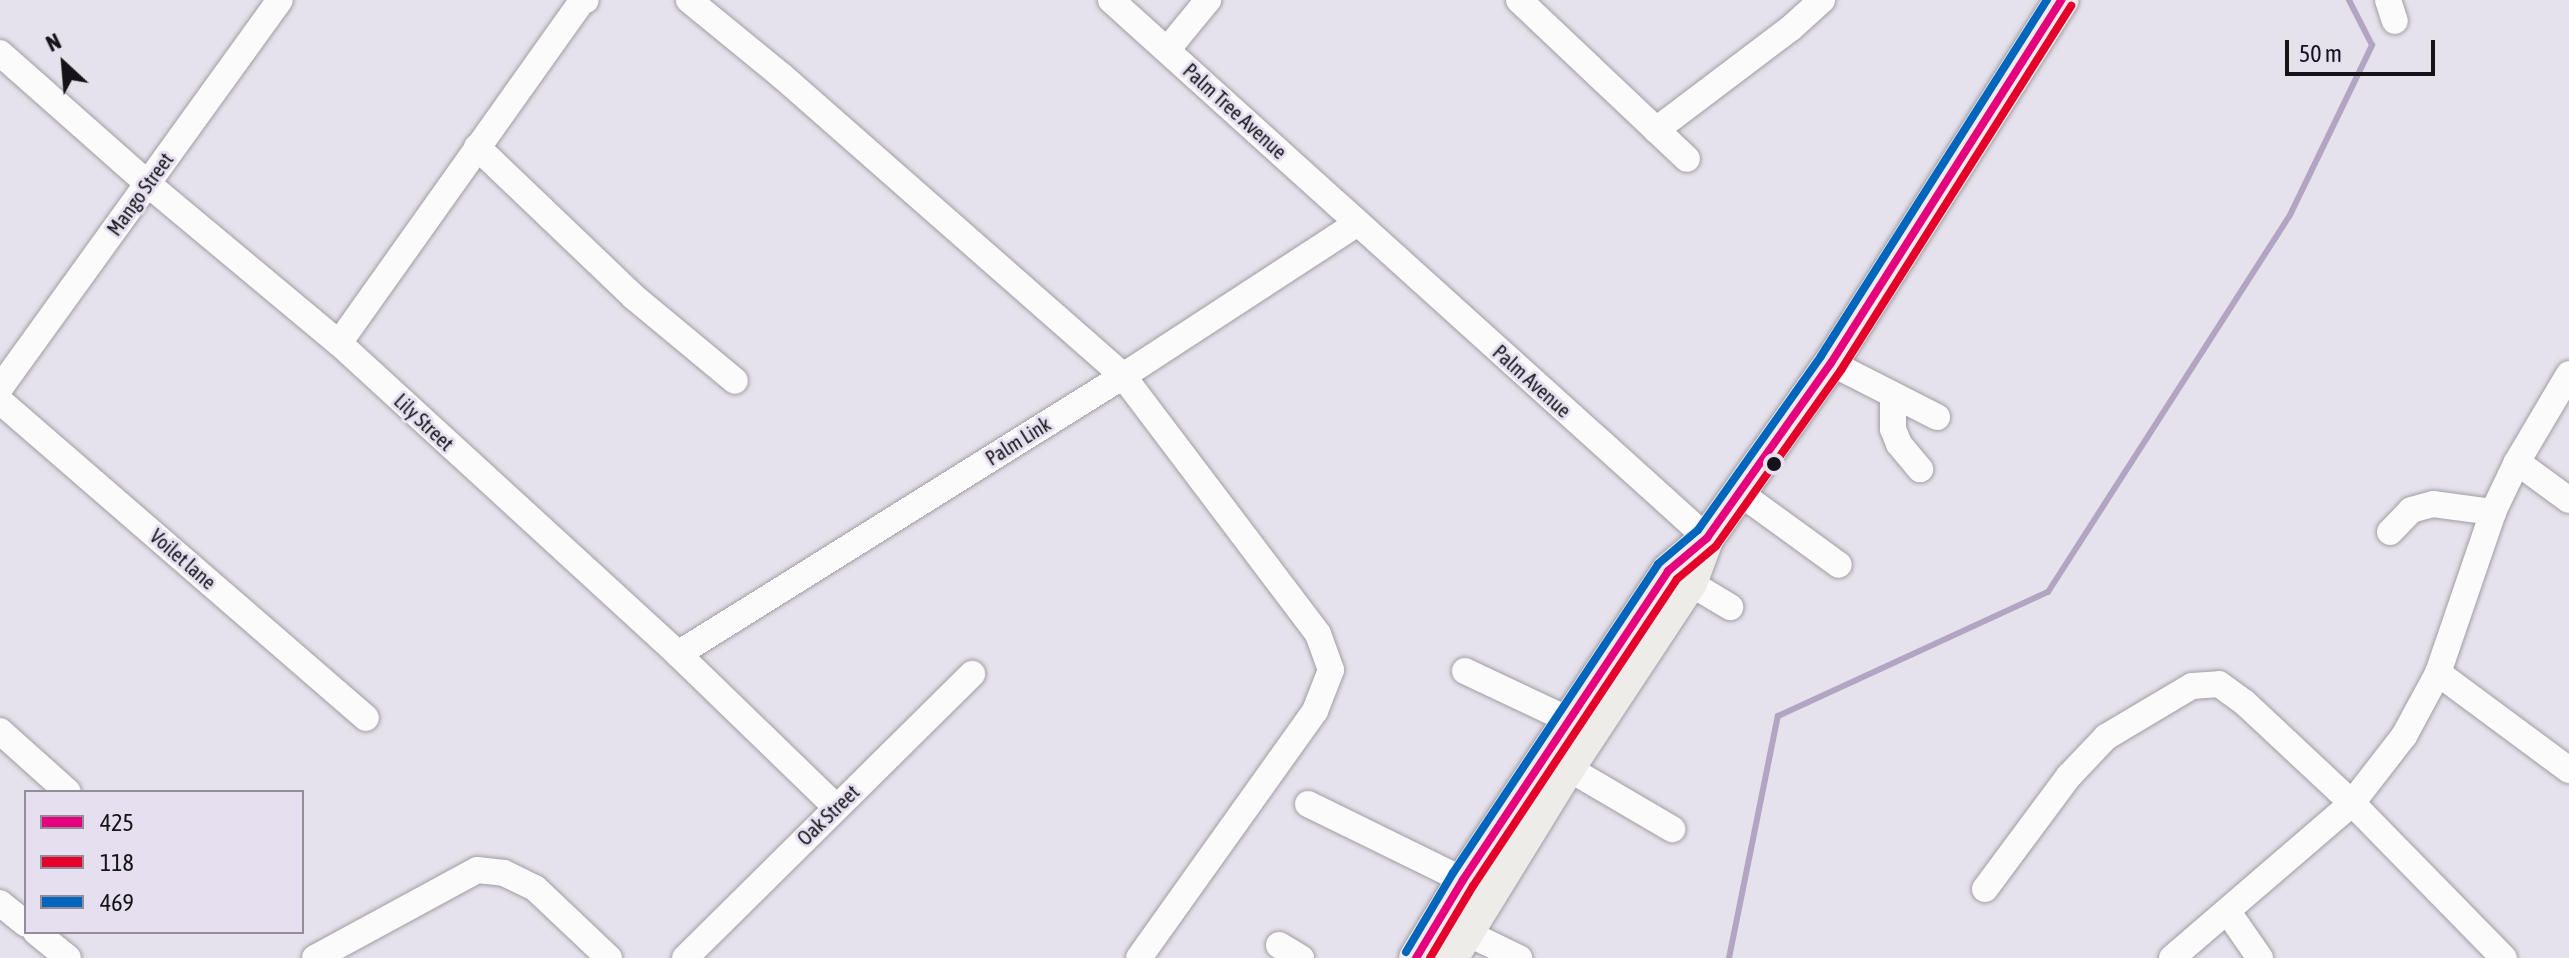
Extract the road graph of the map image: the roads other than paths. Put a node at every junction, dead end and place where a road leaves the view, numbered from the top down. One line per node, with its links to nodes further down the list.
1 (280, 0): 14 (street, Mango Street)
2 (586, 0): 12 (street)
3 (689, 0): 19 (street)
4 (1111, 0): 9 (street, Palm Tree Avenue)
5 (1208, 0): 9 (street)
6 (1822, 0): 11 (street)
7 (2061, 0): 17 (main road)
8 (1530, 4): 11 (street)
9 (1167, 50): 15 (street, Palm Tree Avenue)
10 (0, 53): 14 (street, Lily Street)
11 (1656, 130): 13 (street)
12 (477, 147): 16 (street); 20 (street)
13 (1687, 159)
14 (148, 184): 16 (street, Lily Street); 21 (street, Mango Street)
15 (1356, 224): 19 (street, Palm Link); 31 (street, Palm Avenue)
16 (339, 343): 35 (street, Lily Street)
17 (1831, 363): 22 (street); 27 (main road)
18 (2569, 374): 25 (street)
19 (1123, 376): 35 (street, Palm Link); 60 (street)
20 (735, 381)
21 (0, 388)
22 (1893, 396): 24 (street); 26 (street)
23 (0, 401): 39 (street, Voilet lane)
24 (1937, 417)
25 (2517, 462): 28 (street); 29 (street)
26 (1920, 469)
27 (1740, 493): 31 (main road); 32 (street)
28 (2569, 500)
29 (2493, 512): 30 (street); 37 (street)
30 (2390, 532)
31 (1707, 538): 33 (main road); 40 (main road)
32 (1839, 565)
33 (1690, 583): 34 (street); 42 (main road)
34 (1730, 607)
35 (678, 654): 47 (street, Lily Street)
36 (1465, 671): 40 (street)
37 (2438, 673): 43 (street); 45 (street)
38 (972, 674): 47 (street, Oak Street)
39 (366, 718)
40 (1571, 721): 49 (main road)
41 (0, 731): 44 (street)
42 (1568, 768): 48 (street); 55 (main road)
43 (2569, 770)
44 (66, 790)
45 (2352, 803): 50 (street); 52 (street); 65 (street)
46 (1308, 804): 49 (street)
47 (835, 806): 59 (street, Oak Street)
48 (1672, 829)
49 (1463, 880): 61 (main road)
50 (1985, 889)
51 (0, 903): 53 (street)
52 (2228, 912): 63 (street); 64 (street)
53 (24, 922)
54 (38, 934): 56 (street)
55 (1459, 946): 62 (street)
56 (68, 958)
57 (315, 958): 58 (street)
58 (609, 958)
59 (685, 958)
60 (1139, 958)
61 (1416, 958)
62 (1519, 958)
63 (2172, 958)
64 (2260, 958)
65 (2504, 958)

